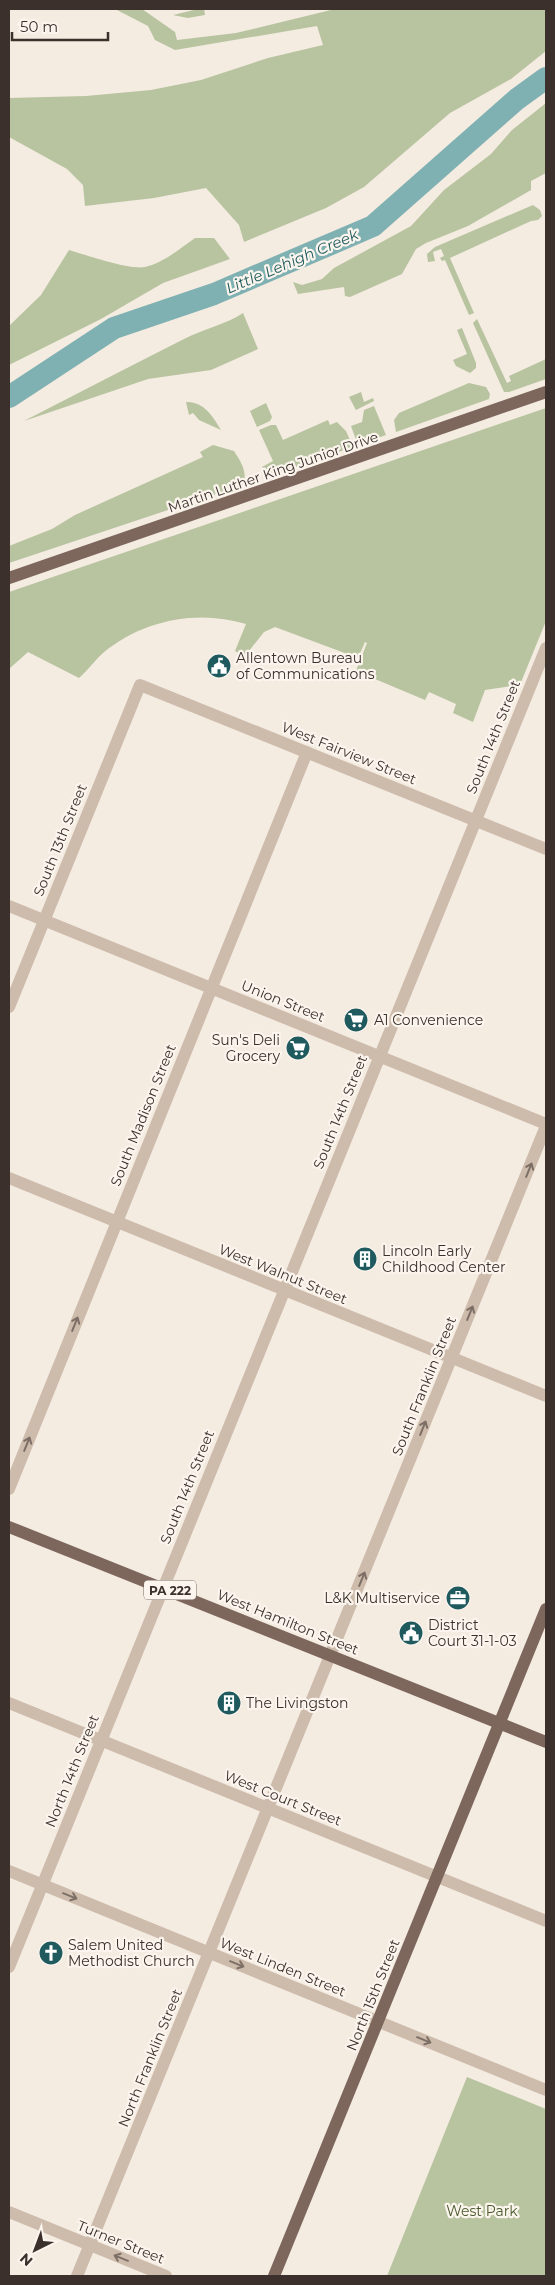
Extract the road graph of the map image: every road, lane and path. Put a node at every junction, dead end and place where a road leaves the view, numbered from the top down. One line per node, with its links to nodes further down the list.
1 (546, 392): 2 (main road, Martin Luther King Junior Drive)
2 (9, 578)
3 (546, 648): 6 (street, South 14th Street)
4 (140, 684): 5 (street, West Fairview Street); 9 (street, South 13th Street)
5 (307, 752): 6 (street, West Fairview Street); 10 (street, South Madison Street)
6 (475, 820): 7 (street, West Fairview Street); 12 (street, South 14th Street)
7 (546, 849)
8 (9, 906): 9 (street, Union Street)
9 (44, 920): 10 (street, Union Street); 11 (street, South 13th Street)
10 (211, 988): 12 (street, Union Street); 15 (street, South Madison Street)
11 (9, 1007)
12 (379, 1056): 13 (street, Union Street); 16 (street, South 14th Street)
13 (546, 1125): 17 (street, South Franklin Street, one-way to 13)
14 (9, 1178): 15 (street, West Walnut Street)
15 (116, 1222): 16 (street, West Walnut Street); 19 (street, South Madison Street, one-way to 15)
16 (284, 1290): 17 (street, West Walnut Street); 21 (street, South 14th Street)
17 (452, 1358): 18 (street, West Walnut Street); 23 (street, South Franklin Street, one-way to 17)
18 (546, 1396)
19 (9, 1489)
20 (9, 1527): 21 (main road, West Hamilton Street / PA 222)
21 (162, 1587): 23 (main road, West Hamilton Street / PA 222); 26 (street, North 14th Street)
22 (546, 1608): 25 (main road, North 15th Street)
23 (330, 1656): 25 (main road, West Hamilton Street / PA 222); 28 (street, North Franklin Street)
24 (9, 1703): 26 (street, West Court Street)
25 (500, 1724): 27 (main road, PA 222); 30 (main road, North 15th Street)
26 (101, 1740): 28 (street, West Court Street); 31 (street, North 14th Street)
27 (546, 1742)
28 (269, 1808): 30 (street, West Court Street); 33 (street, North Franklin Street)
29 (9, 1871): 31 (street, West Linden Street)
30 (437, 1877): 32 (street, West Court Street); 35 (main road, North 15th Street)
31 (42, 1885): 33 (street, West Linden Street, one-way to 33); 34 (street, North 14th Street)
32 (546, 1921)
33 (210, 1953): 35 (street, West Linden Street, one-way to 35); 38 (street, North Franklin Street)
34 (9, 1966)
35 (379, 2022): 36 (street, West Linden Street, one-way to 36); 41 (main road, North 15th Street)
36 (546, 2089)
37 (9, 2212): 38 (street, Turner Street)
38 (90, 2245): 39 (street, North Franklin Street); 40 (street, Turner Street, one-way to 38)
39 (77, 2276)
40 (166, 2276)
41 (274, 2276)

